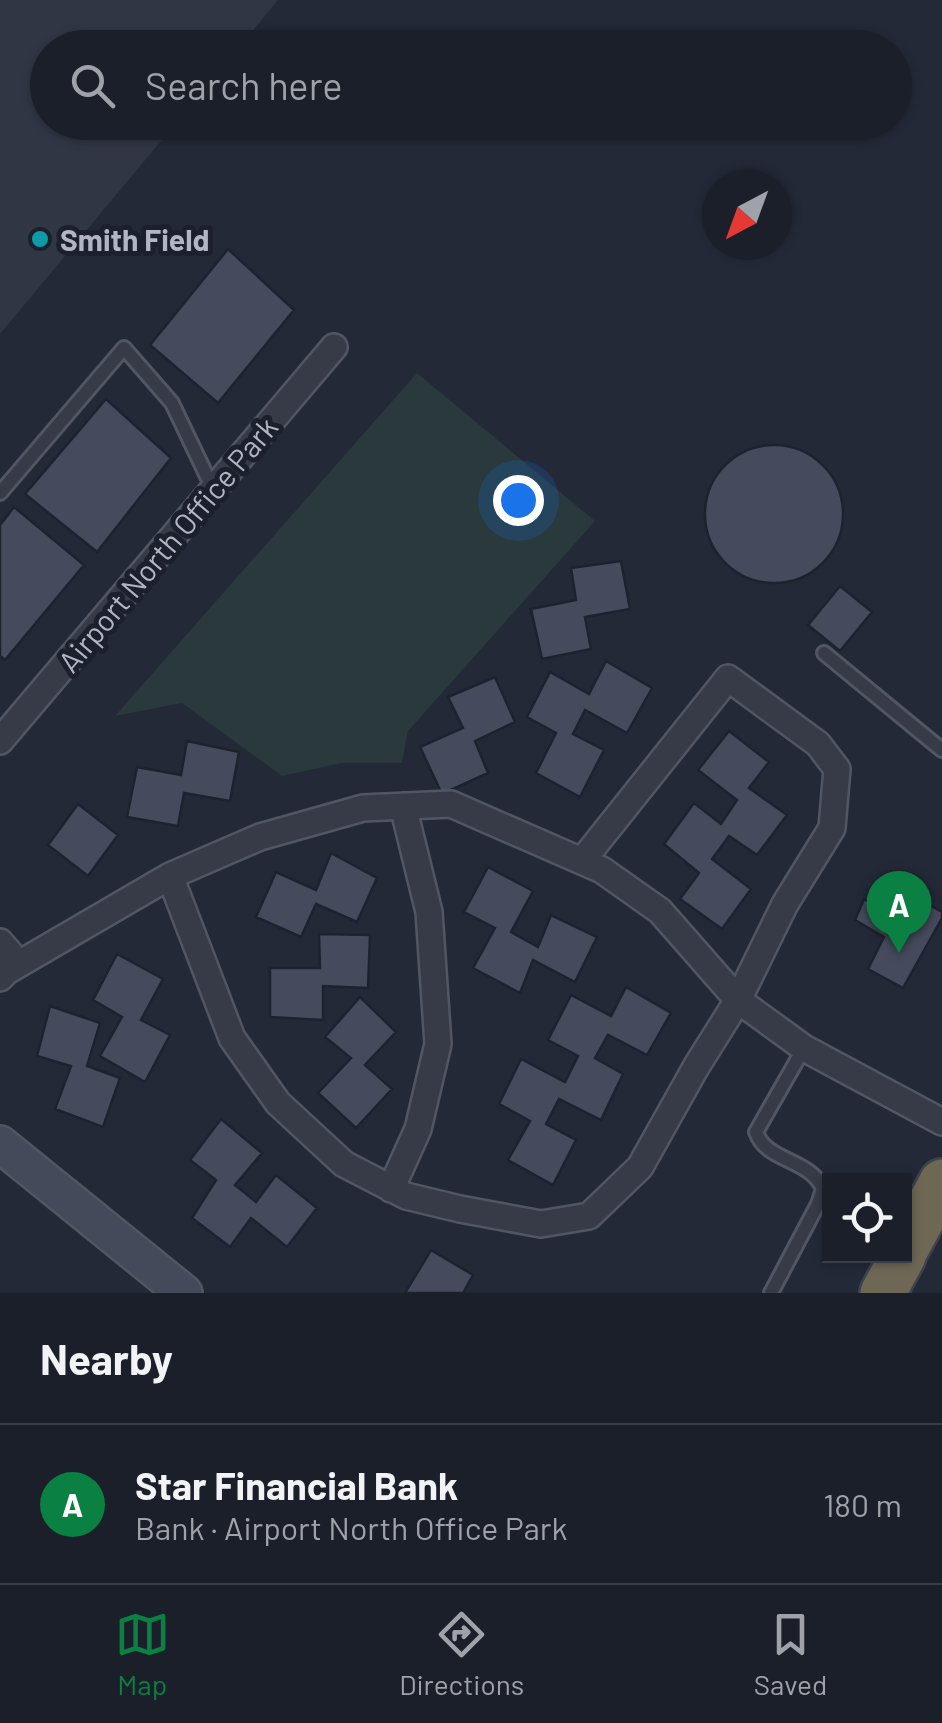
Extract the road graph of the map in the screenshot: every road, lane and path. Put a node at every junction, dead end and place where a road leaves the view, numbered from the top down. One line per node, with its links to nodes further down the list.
1 (334, 347): 2 (street, Airport North Office Park)
2 (213, 489): 3 (lane); 5 (street, Airport North Office Park)
3 (0, 494)
4 (824, 653): 6 (lane)
5 (0, 741)
6 (942, 750)
7 (403, 806): 8 (street); 9 (street); 17 (street)
8 (582, 861): 12 (street); 12 (street)
9 (170, 876): 11 (street); 17 (street)
10 (0, 942): 11 (street)
11 (9, 971)
12 (738, 1000): 13 (street); 17 (street)
13 (804, 1048): 14 (street); 21 (lane)
14 (942, 1122)
15 (0, 1144): 20 (main road)
16 (942, 1182): 18 (highway)
17 (391, 1188)
18 (912, 1239)
19 (899, 1263): 22 (highway)
20 (184, 1293)
21 (772, 1293)
22 (883, 1293)

